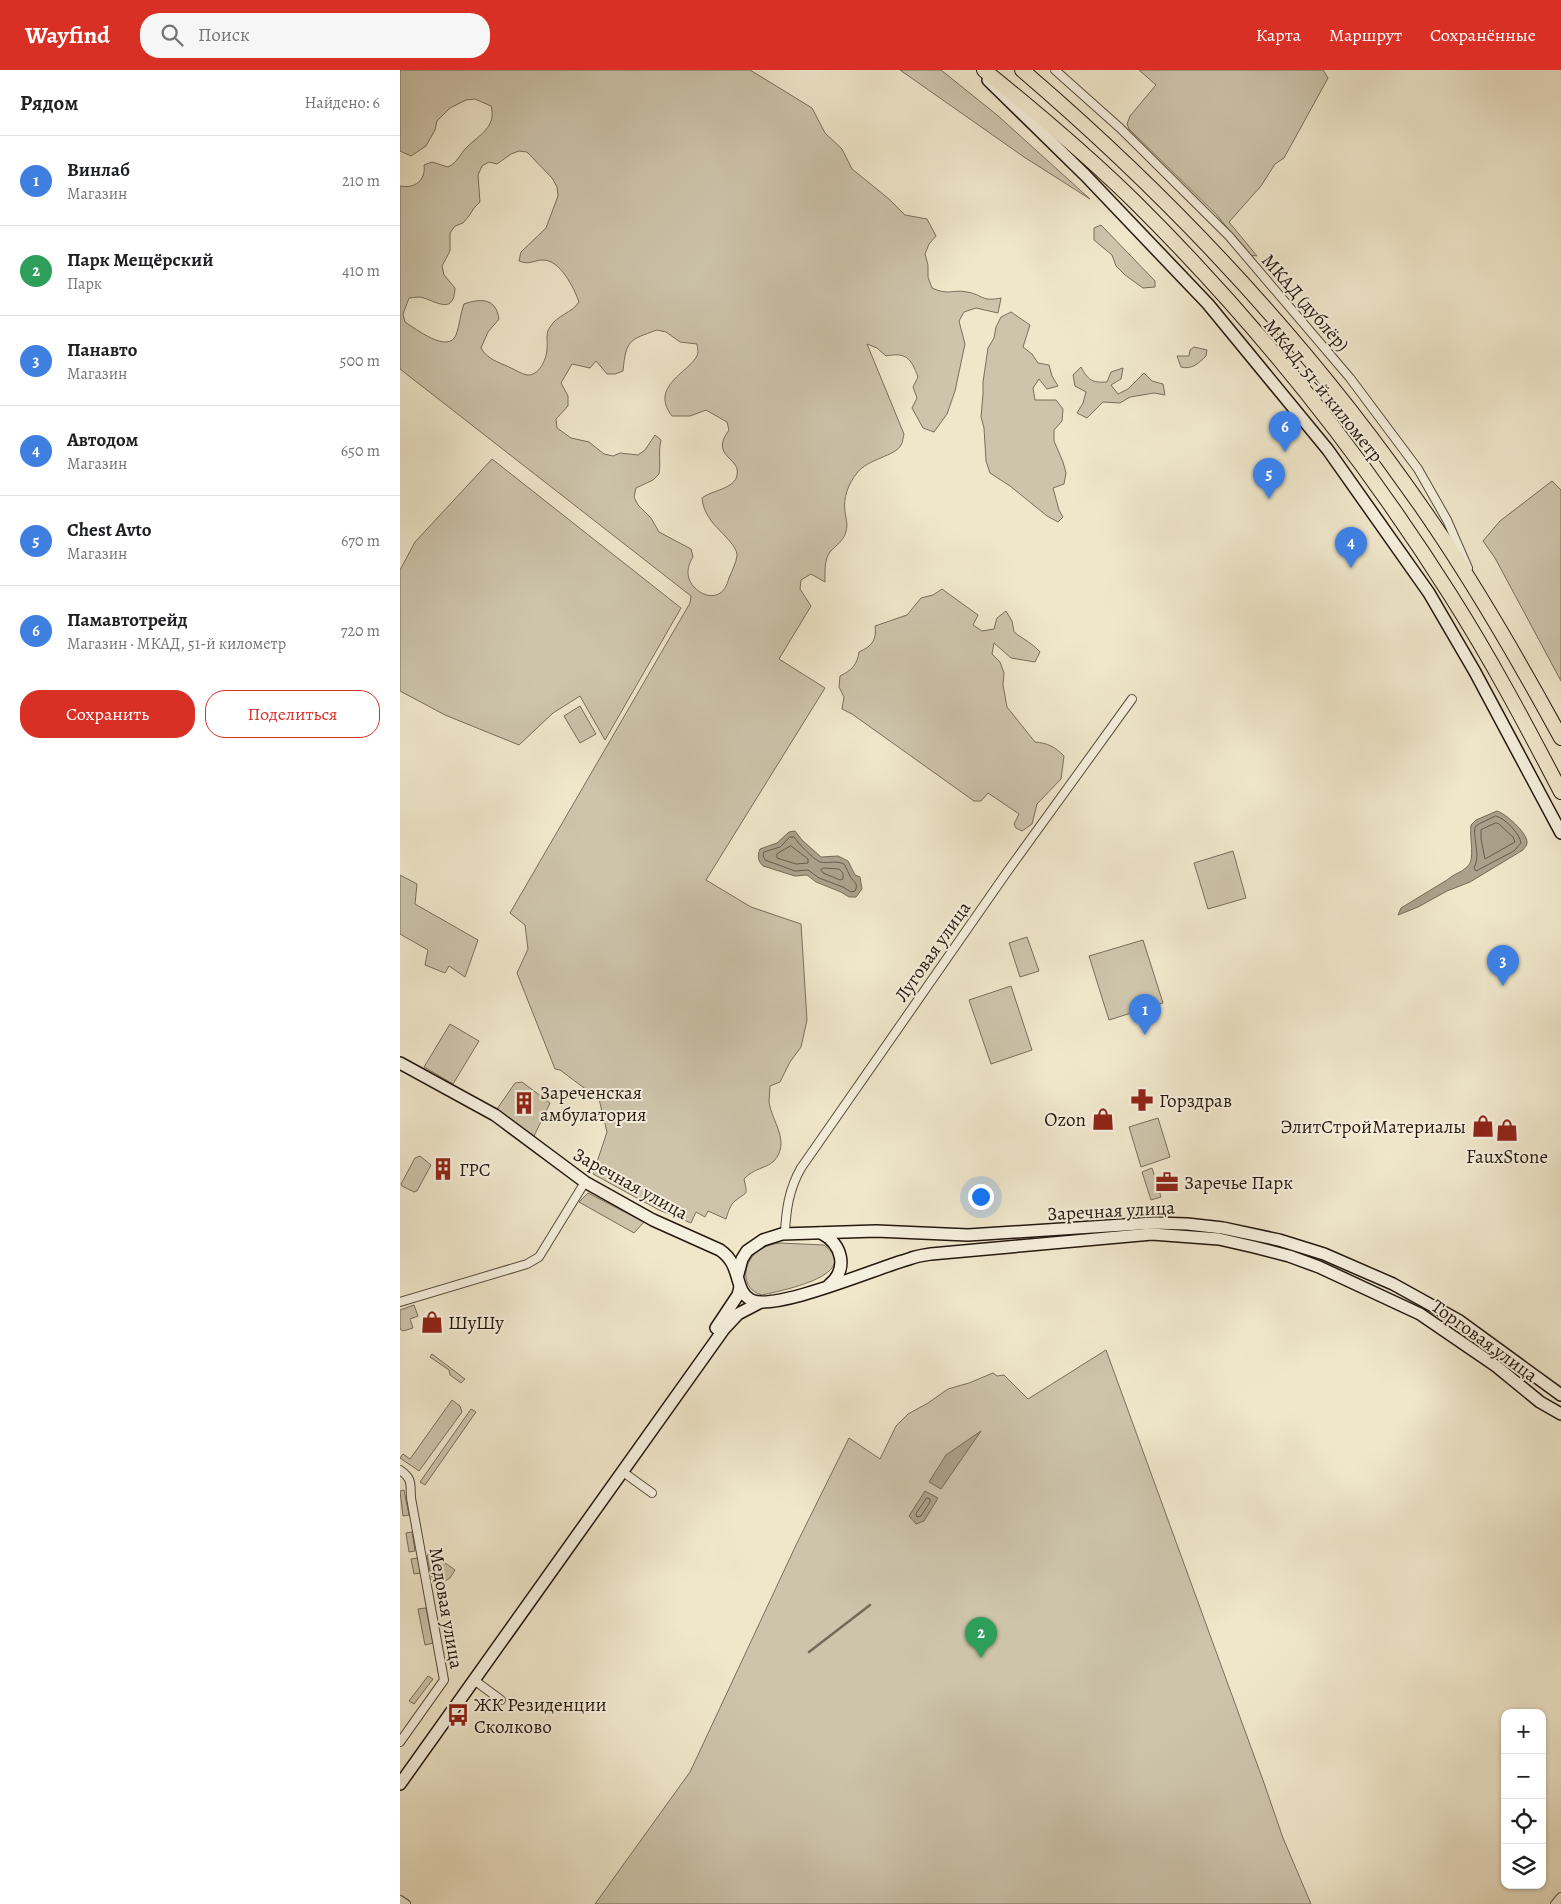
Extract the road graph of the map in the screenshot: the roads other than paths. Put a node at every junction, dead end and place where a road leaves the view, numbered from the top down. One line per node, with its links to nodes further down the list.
1 (978, 70): 9 (street)
2 (984, 70): 8 (highway, МКАД, 51-й километр)
3 (1022, 70): 5 (highway, МКАД, 51-й километр)
4 (1055, 70): 5 (street, МКАД (дублёр))
5 (1480, 595): 7 (highway, МКАД, 51-й километр)
6 (1132, 699): 12 (street, Луговая улица)
7 (1561, 738)
8 (1561, 792)
9 (1561, 833)
10 (400, 1063): 11 (street, Заречная улица)
11 (585, 1182): 14 (street, Заречная улица); 21 (street)
12 (785, 1233): 13 (street, Заречная улица); 15 (street, Заречная улица)
13 (821, 1233): 17 (street, Заречная улица); 18 (street)
14 (720, 1250): 15 (street, Заречная улица); 16 (street, Заречная улица)
15 (747, 1251): 16 (street)
16 (738, 1274): 19 (street, Заречная улица)
17 (1393, 1284): 23 (street, Торговая улица)
18 (828, 1286): 20 (street, Заречная улица); 22 (street, Заречная улица)
19 (740, 1287): 22 (street); 31 (street)
20 (1387, 1298): 24 (street, Торговая улица)
21 (400, 1302)
22 (760, 1303): 26 (street, Заречная улица)
23 (1561, 1395)
24 (1561, 1414)
25 (400, 1470): 30 (street, Медовая улица)
26 (623, 1472): 27 (street); 28 (street, Заречная улица)
27 (652, 1493)
28 (474, 1680): 29 (street); 32 (street, Заречная улица)
29 (501, 1700)
30 (400, 1742)
31 (400, 1771)
32 (400, 1784)
33 (1561, 1897): 36 (street)
34 (400, 1900): 35 (street)
35 (406, 1904)
36 (1555, 1904)

